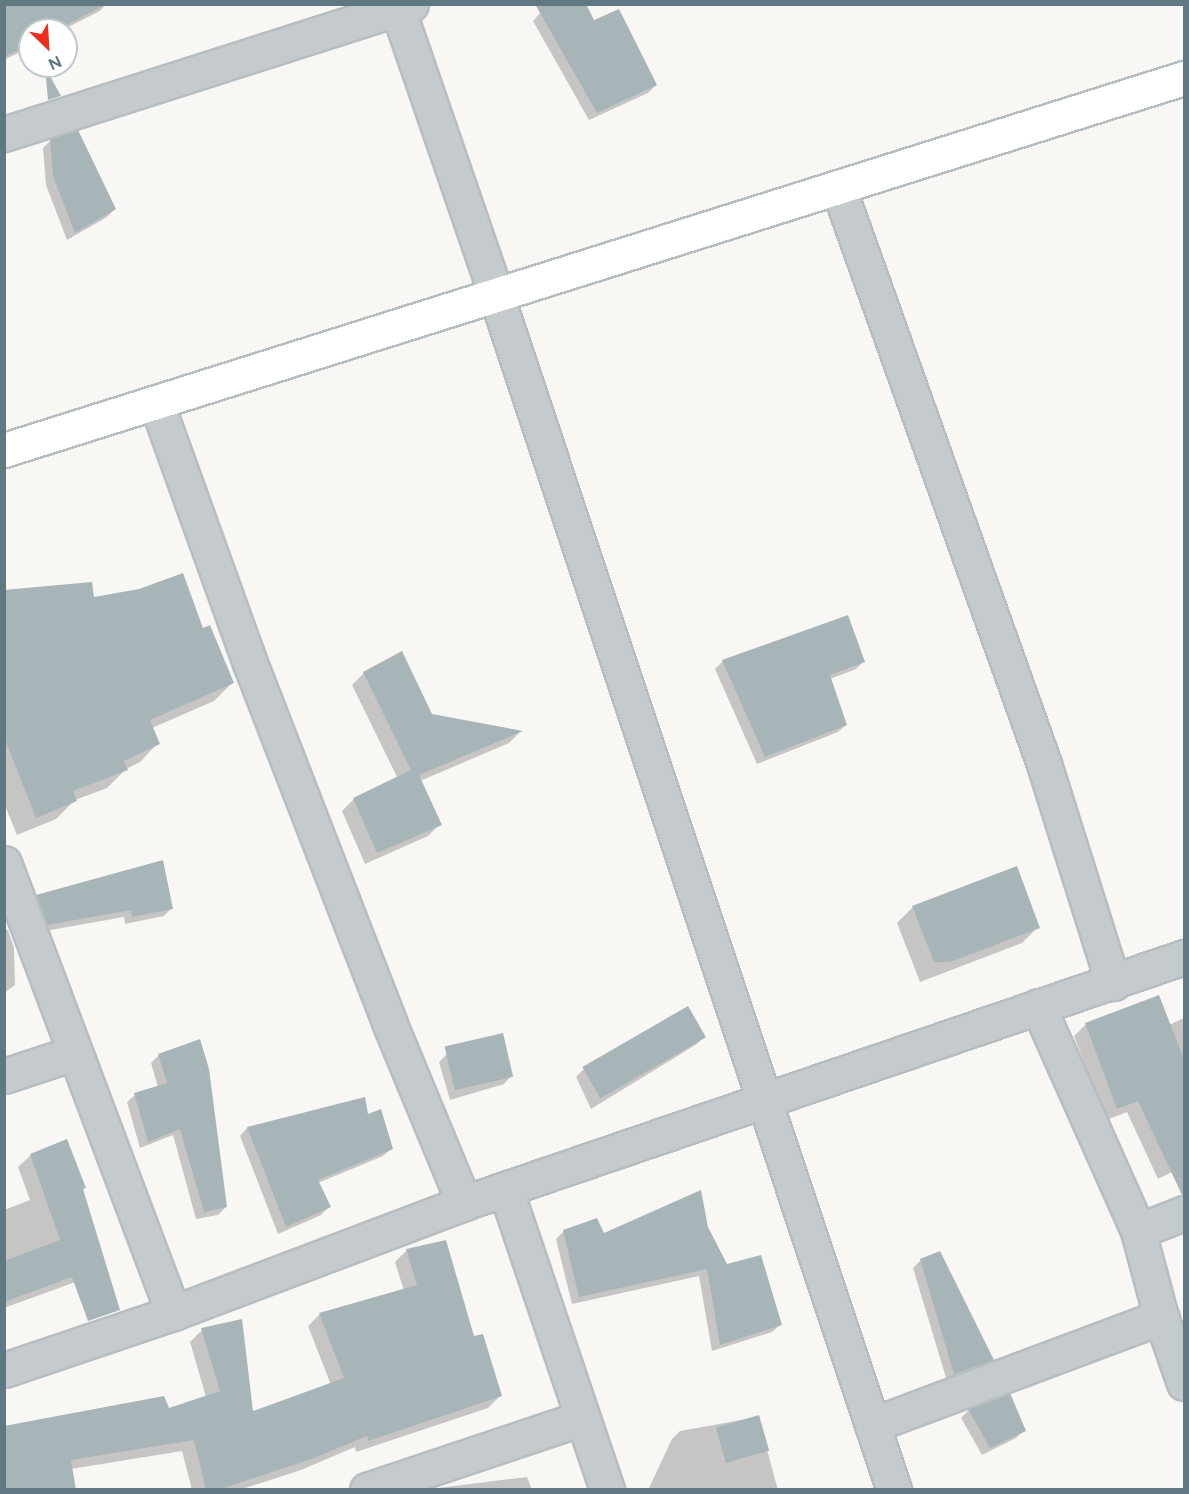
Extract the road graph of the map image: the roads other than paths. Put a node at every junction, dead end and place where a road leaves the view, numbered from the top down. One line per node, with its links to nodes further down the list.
1 (402, 6): 3 (street); 5 (street)
2 (1185, 78): 4 (street)
3 (4, 134)
4 (838, 187): 5 (street); 10 (street)
5 (496, 295): 6 (street); 14 (street)
6 (156, 402): 7 (street); 16 (street)
7 (4, 450)
8 (4, 863): 12 (street)
9 (1185, 957): 10 (street)
10 (1113, 982): 11 (street)
11 (1038, 1006): 14 (street); 18 (street)
12 (74, 1053): 13 (street); 19 (street)
13 (4, 1076)
14 (763, 1102): 15 (street); 24 (street)
15 (506, 1191): 16 (street); 23 (street)
16 (464, 1203): 19 (street)
17 (1185, 1213): 18 (street)
18 (1138, 1231): 20 (street)
19 (173, 1313): 21 (street)
20 (1161, 1317): 22 (street); 24 (street)
21 (4, 1370)
22 (1185, 1383)
23 (582, 1418): 25 (street); 26 (street)
24 (872, 1425): 27 (street)
25 (368, 1490)
26 (607, 1490)
27 (894, 1490)

